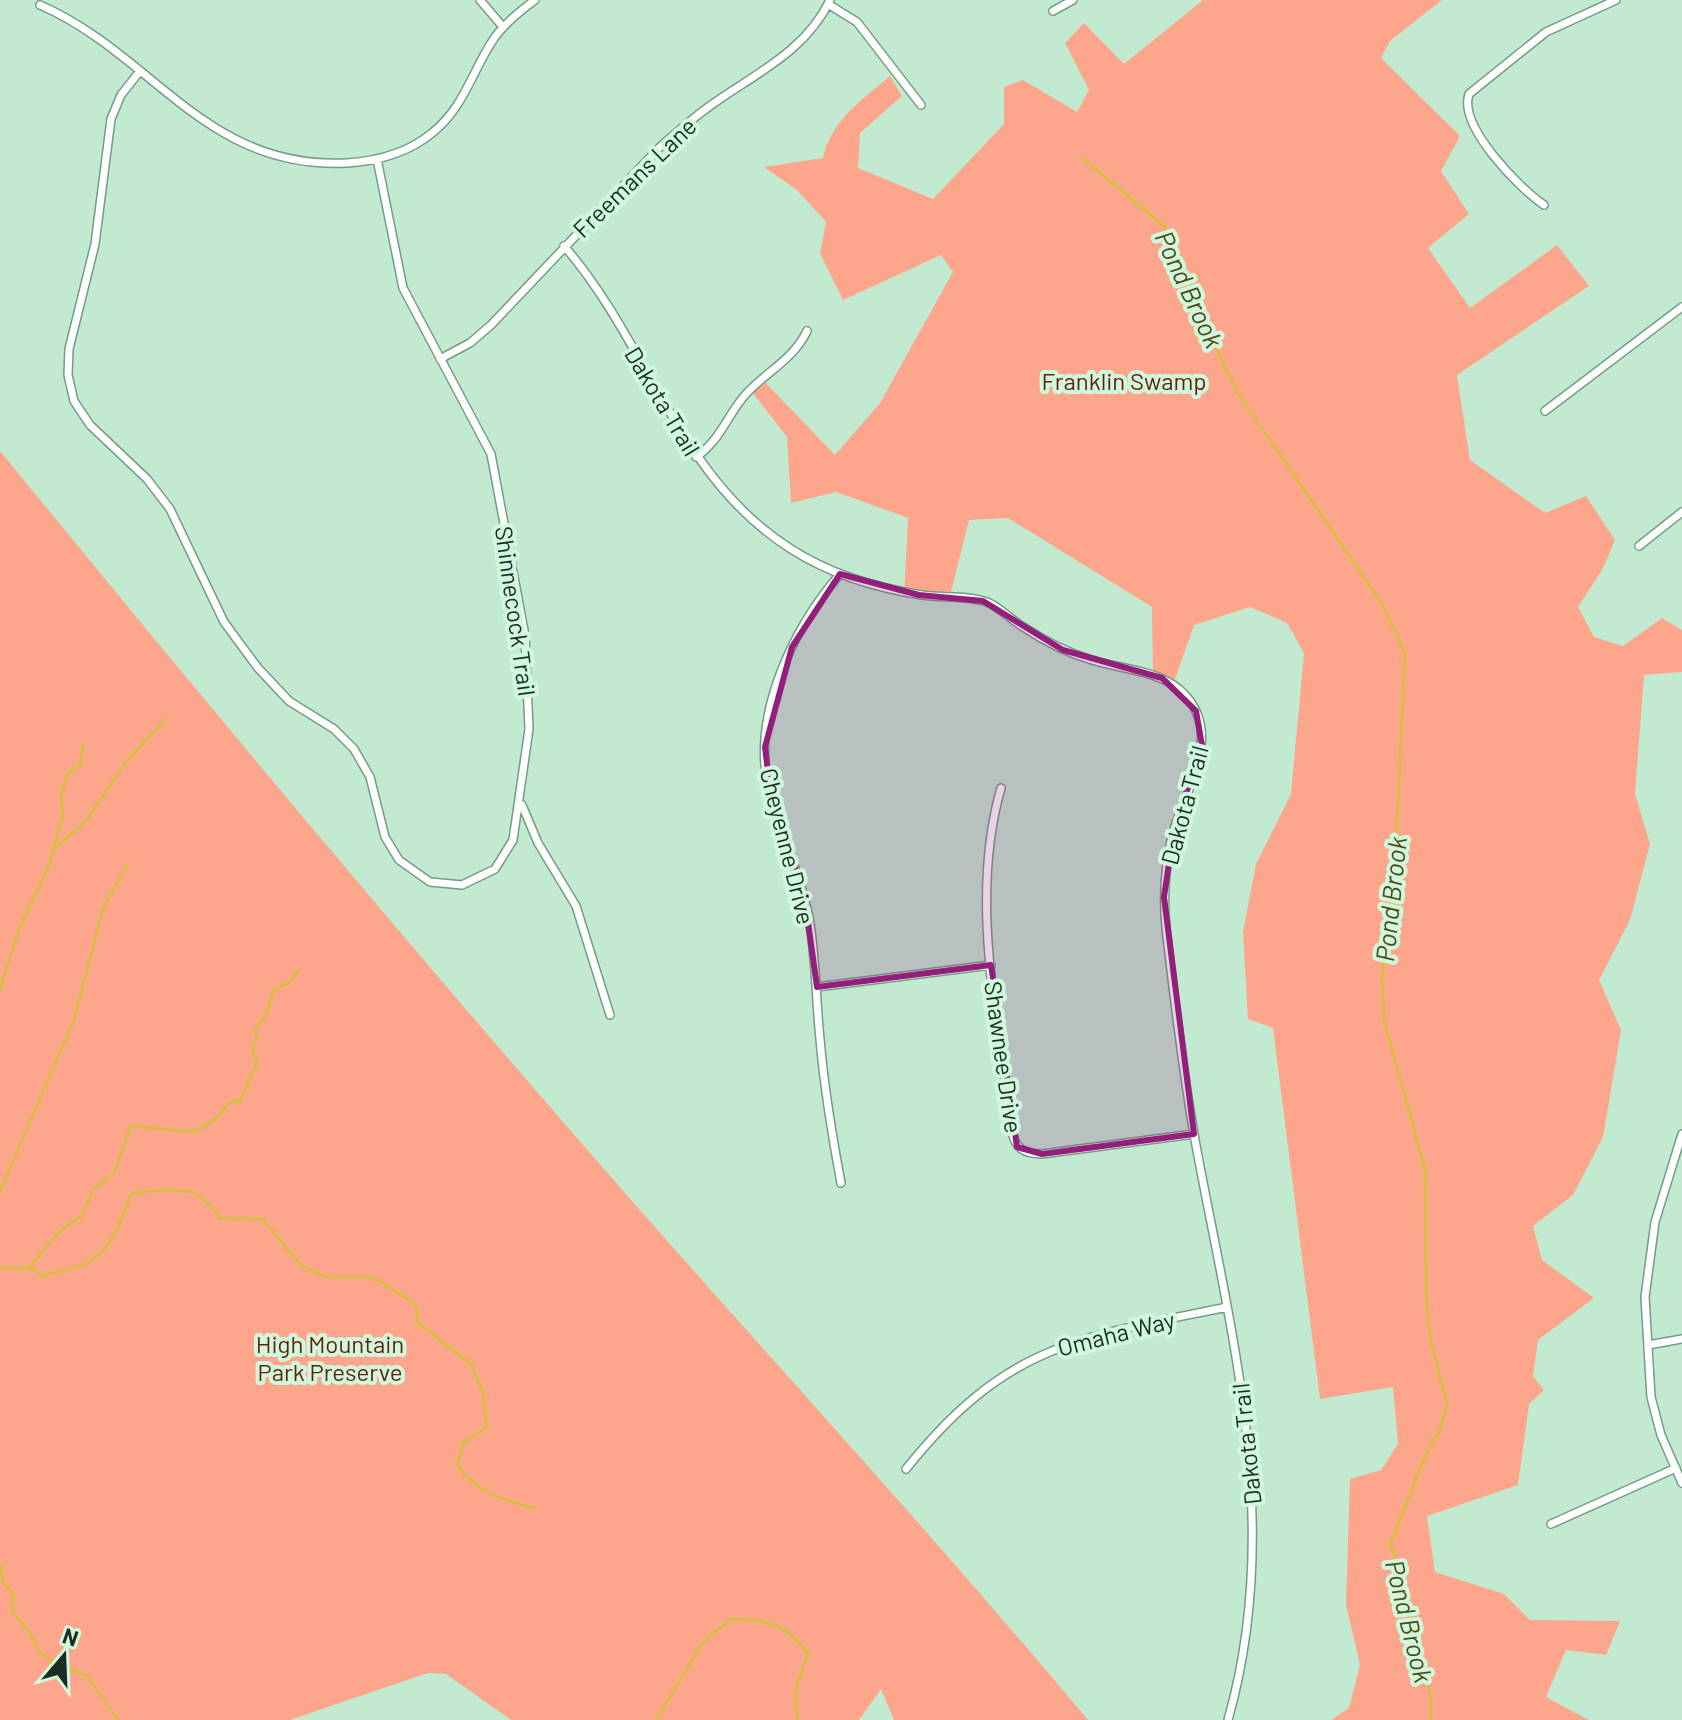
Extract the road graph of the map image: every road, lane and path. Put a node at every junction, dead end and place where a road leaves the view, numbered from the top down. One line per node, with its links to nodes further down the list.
1 (480, 0): 8 (street)
2 (535, 0): 8 (street)
3 (1073, 0): 7 (street)
4 (1616, 0): 12 (street)
5 (829, 2): 10 (street); 13 (street, Freemans Lane)
6 (40, 5): 9 (street)
7 (1053, 11)
8 (503, 27): 11 (street)
9 (140, 71): 11 (street); 23 (street, Shinnecock Trail)
10 (921, 105)
11 (377, 159): 16 (street, Shinnecock Trail)
12 (1544, 205)
13 (564, 246): 16 (street, Freemans Lane); 18 (street, Dakota Trail)
14 (1682, 307): 17 (street)
15 (807, 331): 18 (street)
16 (440, 359): 23 (street, Shinnecock Trail)
17 (1545, 411)
18 (696, 457): 21 (street, Dakota Trail)
19 (1682, 512): 20 (street)
20 (1639, 546)
21 (840, 574): 25 (street, Cheyenne Drive); 27 (street, Dakota Trail)
22 (1001, 788): 24 (street, Shawnee Drive)
23 (521, 803): 26 (street)
24 (991, 965): 25 (street); 27 (street, Shawnee Drive)
25 (817, 987): 29 (street, Cheyenne Drive)
26 (610, 1015)
27 (1194, 1134): 30 (street, Dakota Trail)
28 (1682, 1134): 32 (street)
29 (841, 1183)
30 (1227, 1307): 34 (street, Omaha Way); 37 (street, Dakota Trail)
31 (1682, 1339): 32 (street)
32 (1648, 1345): 33 (street)
33 (1676, 1468): 35 (street); 36 (street)
34 (906, 1469)
35 (1682, 1483)
36 (1551, 1524)
37 (1228, 1720)

